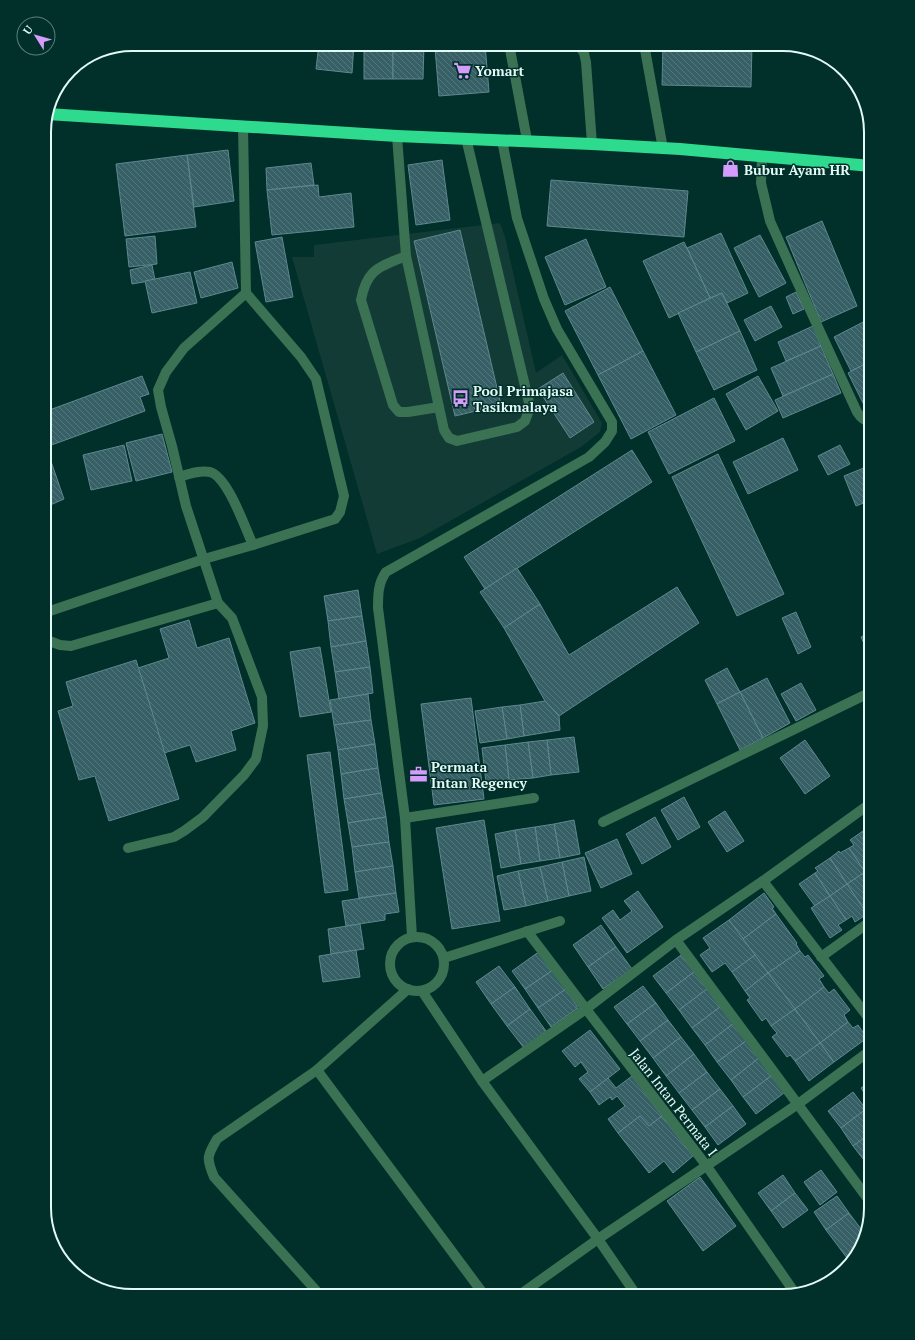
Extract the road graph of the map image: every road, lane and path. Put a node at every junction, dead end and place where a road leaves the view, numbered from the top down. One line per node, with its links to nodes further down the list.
1 (510, 51): 9 (street)
2 (583, 51): 10 (street)
3 (645, 51): 11 (street)
4 (53, 114): 5 (highway)
5 (243, 126): 6 (highway); 15 (street)
6 (397, 136): 7 (highway); 14 (street)
7 (466, 138): 8 (highway); 16 (street)
8 (502, 140): 9 (highway); 27 (street)
9 (527, 140): 10 (highway)
10 (592, 144): 11 (highway)
11 (664, 149): 12 (highway)
12 (762, 156): 13 (highway); 17 (street)
13 (864, 165)
14 (406, 256): 16 (street); 16 (street)
15 (246, 293): 18 (street); 19 (street)
16 (439, 407)
17 (864, 419)
18 (179, 477): 19 (street); 20 (street)
19 (252, 545): 20 (street)
20 (204, 559): 21 (street); 22 (street)
21 (218, 603): 23 (street); 29 (street)
22 (51, 611)
23 (51, 642)
24 (864, 695): 28 (street)
25 (534, 798): 27 (street)
26 (864, 808): 30 (street)
27 (405, 818): 34 (street)
28 (603, 822)
29 (128, 848)
30 (763, 881): 35 (street); 36 (street)
31 (560, 921): 33 (street)
32 (864, 926): 36 (street)
33 (527, 931): 37 (street); 40 (street, Jalan Intan Permata I)
34 (412, 937): 37 (street); 38 (street)
35 (676, 940): 40 (street); 45 (street)
36 (821, 957): 41 (street)
37 (444, 958): 39 (street)
38 (408, 989): 39 (street); 43 (street)
39 (422, 991): 44 (street)
40 (586, 1009): 44 (street); 46 (street, Jalan Intan Permata I)
41 (864, 1012)
42 (864, 1055): 45 (street)
43 (317, 1070): 50 (street); 51 (street)
44 (482, 1081): 48 (street)
45 (798, 1104): 46 (street); 47 (street)
46 (706, 1165): 48 (street); 49 (street, Jalan Intan Permata I)
47 (864, 1194)
48 (598, 1239): 52 (street); 53 (street)
49 (792, 1288)
50 (315, 1289)
51 (480, 1289)
52 (528, 1289)
53 (632, 1289)

